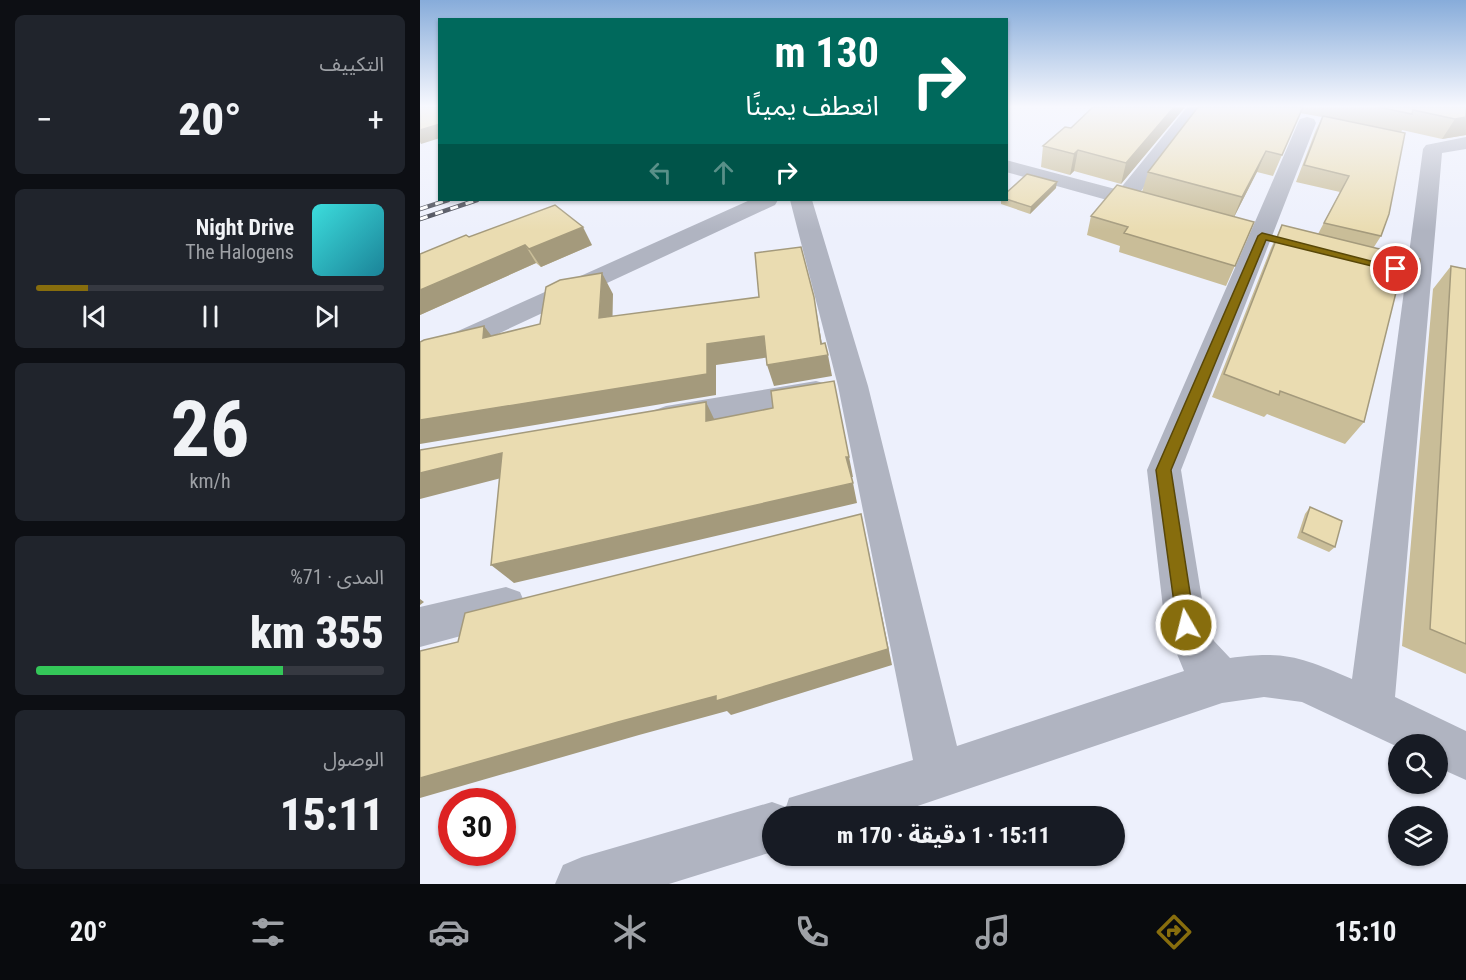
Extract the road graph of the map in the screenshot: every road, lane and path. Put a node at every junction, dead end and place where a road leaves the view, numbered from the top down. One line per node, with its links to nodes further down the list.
1 (1164, 148): 8 (street)
2 (1298, 148): 17 (street)
3 (1429, 148): 5 (street)
4 (1437, 148): 5 (street)
5 (1433, 149): 6 (street); 18 (street)
6 (1466, 156)
7 (1008, 167): 8 (street)
8 (1125, 198): 11 (street)
9 (765, 201): 12 (street)
10 (801, 201): 13 (street)
11 (1171, 210)
12 (420, 360)
13 (854, 386): 14 (street); 20 (street)
14 (643, 422)
15 (536, 599): 16 (street)
16 (420, 627)
17 (1222, 681): 18 (street); 20 (street)
18 (1371, 709): 19 (street)
19 (1466, 756)
20 (940, 776): 21 (street)
21 (840, 806)
22 (762, 829): 23 (street)
23 (582, 884)

